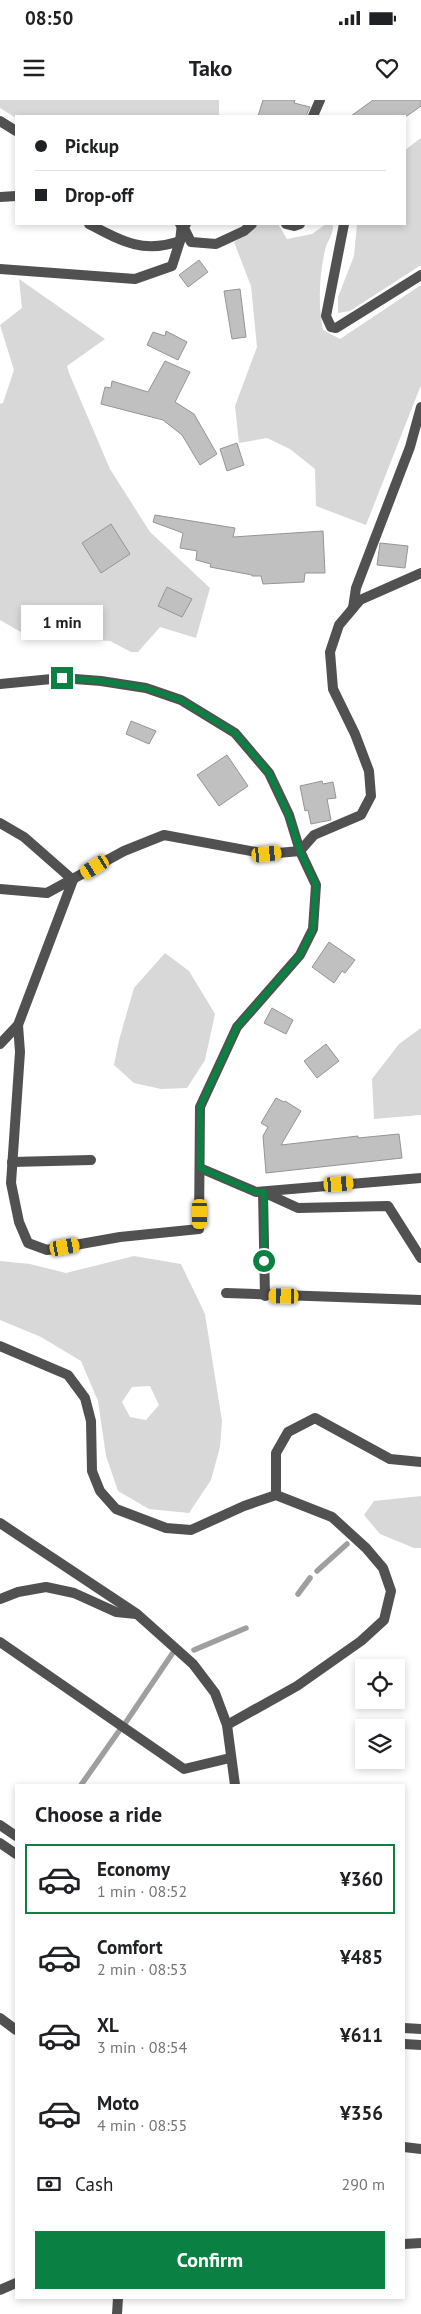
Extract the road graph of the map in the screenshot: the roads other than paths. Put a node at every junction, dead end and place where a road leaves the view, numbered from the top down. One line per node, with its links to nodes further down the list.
1 (320, 100): 2 (street)
2 (313, 115)
3 (0, 121): 4 (street)
4 (15, 130)
5 (15, 196): 6 (street)
6 (0, 197)
7 (91, 225): 12 (street)
8 (181, 225): 12 (street)
9 (182, 225): 10 (street)
10 (251, 225)
11 (344, 225): 14 (street)
12 (180, 241): 13 (street)
13 (0, 269)
14 (421, 275)
15 (421, 407): 17 (street)
16 (421, 573): 17 (street)
17 (353, 609): 20 (street)
18 (0, 684): 20 (street)
19 (0, 823): 21 (street)
20 (300, 851): 21 (street); 27 (street)
21 (73, 880): 22 (street); 23 (street)
22 (0, 889)
23 (18, 1025): 24 (street); 26 (street)
24 (0, 1044)
25 (91, 1160): 26 (street)
26 (12, 1162): 27 (street)
27 (200, 1168): 29 (street)
28 (421, 1178): 29 (street)
29 (264, 1192): 30 (street); 32 (street)
30 (421, 1258)
31 (226, 1293): 32 (street)
32 (265, 1296): 33 (street)
33 (421, 1300)
34 (0, 1346): 36 (street)
35 (421, 1462): 36 (street)
36 (276, 1495): 41 (street)
37 (0, 1522): 39 (street)
38 (0, 1599): 39 (street)
39 (137, 1614): 41 (street)
40 (0, 1642): 42 (street)
41 (227, 1724): 42 (street)
42 (230, 1758): 43 (street)
43 (235, 1784)
44 (0, 1825): 45 (street)
45 (15, 1835)
46 (0, 1843): 47 (street)
47 (15, 1853)
48 (0, 2018): 50 (street)
49 (405, 2028): 51 (street)
50 (15, 2029)
51 (421, 2030)
52 (405, 2044): 53 (street)
53 (421, 2045)
54 (405, 2147): 55 (street)
55 (421, 2149)
56 (405, 2244): 57 (street)
57 (421, 2244)
58 (15, 2283): 59 (street)
59 (0, 2290)
60 (118, 2299): 61 (street)
61 (118, 2314)

